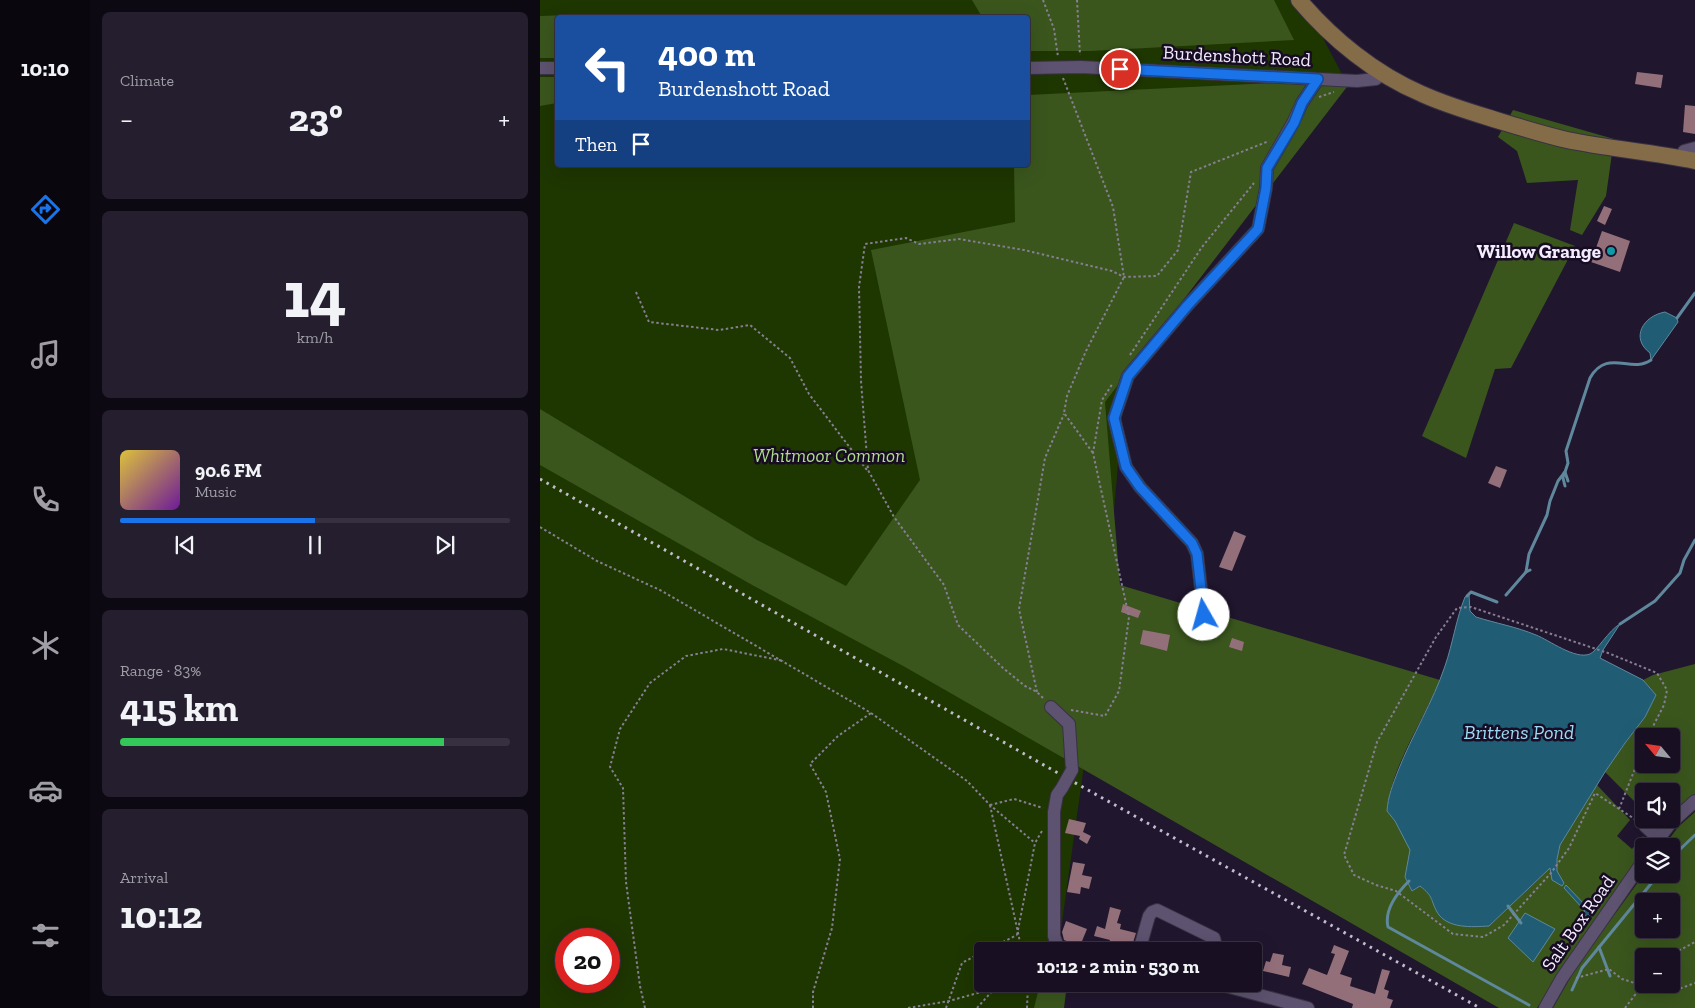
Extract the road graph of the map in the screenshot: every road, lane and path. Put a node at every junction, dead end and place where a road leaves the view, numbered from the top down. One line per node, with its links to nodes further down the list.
1 (1043, 0): 8 (path)
2 (1077, 0): 4 (path)
3 (1299, 0): 9 (main road)
4 (1081, 67): 8 (street, Burdenshott Road); 10 (street, Burdenshott Road)
5 (540, 68): 6 (street)
6 (555, 68)
7 (1030, 68): 8 (street, Burdenshott Road)
8 (1059, 68): 14 (path)
9 (1383, 74): 10 (street, Burdenshott Road); 12 (main road)
10 (1318, 79): 11 (street)
11 (1287, 135): 13 (street); 14 (path)
12 (1692, 153)
13 (1267, 168): 16 (path); 22 (street)
14 (1124, 277): 18 (path); 20 (path)
15 (636, 292): 20 (path)
16 (1127, 360)
17 (1117, 376): 19 (path)
18 (1064, 413): 19 (path); 24 (path)
19 (1093, 452): 25 (path)
20 (868, 470): 24 (path)
21 (540, 527): 23 (path)
22 (1204, 615)
23 (787, 662): 26 (path); 56 (path)
24 (1037, 692): 25 (path)
25 (1052, 707): 32 (street, bridge)
26 (872, 712): 30 (path); 57 (path)
27 (1652, 728): 31 (path)
28 (1635, 769): 31 (path)
29 (1695, 801): 34 (street)
30 (990, 805): 32 (path); 35 (path); 37 (path)
31 (1619, 810): 33 (path)
32 (1054, 812): 35 (path); 40 (street)
33 (1635, 820)
34 (1659, 838)
35 (1035, 843): 37 (path)
36 (1635, 873): 63 (street, Salt Box Road)
37 (1017, 935): 38 (path); 39 (path)
38 (1003, 942)
39 (1019, 942)
40 (1056, 942)
41 (1142, 942): 42 (street)
42 (1215, 942)
43 (1695, 942): 44 (path)
44 (1680, 950)
45 (974, 957): 55 (path)
46 (1579, 979): 47 (path)
47 (1635, 982)
48 (1695, 983): 49 (path)
49 (1680, 988)
50 (980, 992): 55 (path)
51 (992, 992): 60 (path)
52 (1028, 992): 61 (path)
53 (1248, 992): 62 (street)
54 (1636, 993): 64 (path)
55 (949, 1000): 58 (path); 59 (path)
56 (645, 1008)
57 (814, 1008)
58 (908, 1008)
59 (946, 1008)
60 (977, 1008)
61 (1027, 1008)
62 (1308, 1008)
63 (1545, 1008)
64 (1625, 1008)

